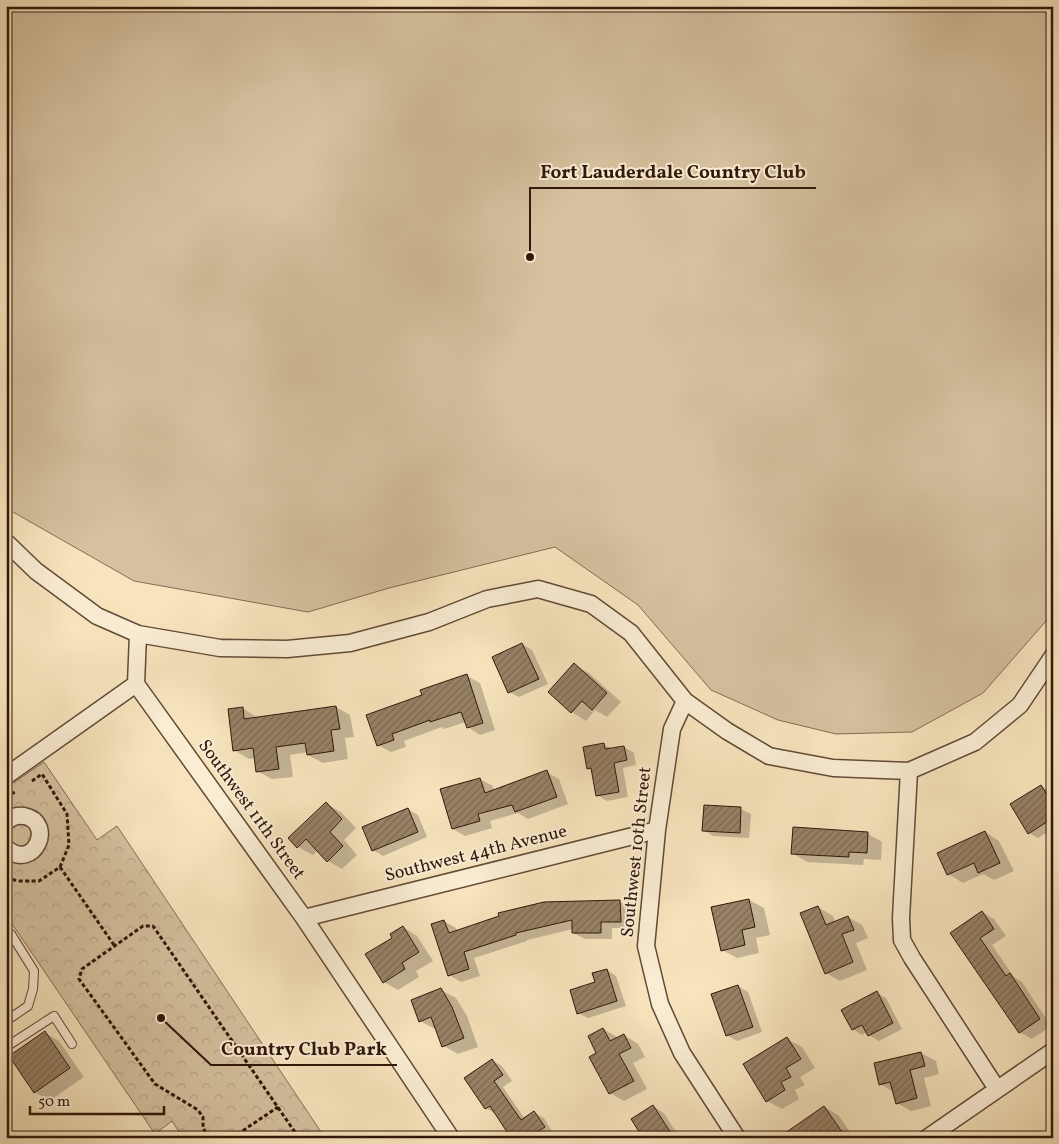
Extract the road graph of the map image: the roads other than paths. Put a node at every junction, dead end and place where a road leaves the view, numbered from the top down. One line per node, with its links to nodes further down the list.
1 (6, 542): 2 (street)
2 (138, 634): 4 (street); 5 (street)
3 (1053, 656): 6 (street)
4 (136, 684): 7 (street); 11 (street, Southwest 11th Street)
5 (685, 701): 6 (street); 9 (street, Southwest 10th Street)
6 (909, 771): 17 (street)
7 (6, 776)
8 (7, 819): 10 (street)
9 (657, 830): 11 (street, Southwest 44th Avenue); 19 (street, Southwest 10th Street)
10 (6, 848)
11 (304, 918): 18 (street, Southwest 11th Street)
12 (6, 933): 13 (lane)
13 (6, 1021)
14 (72, 1044): 15 (lane)
15 (6, 1047)
16 (1053, 1051): 17 (street)
17 (997, 1089): 20 (street)
18 (452, 1138)
19 (737, 1138)
20 (927, 1138)

